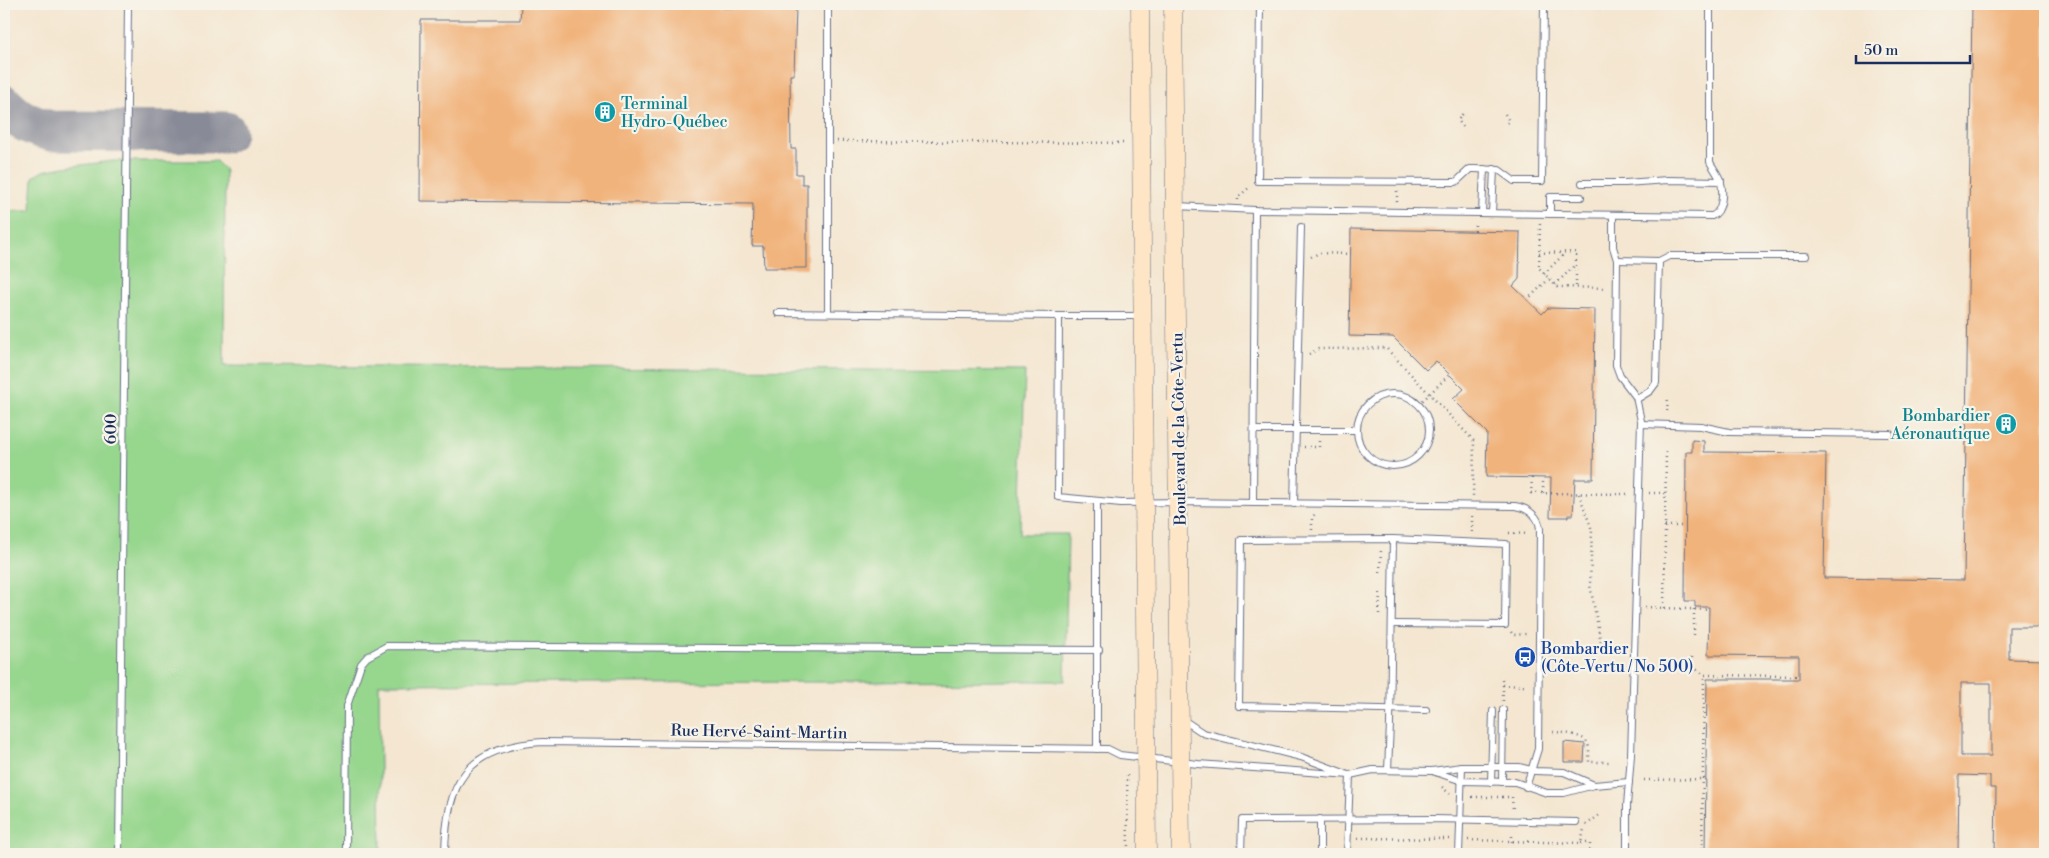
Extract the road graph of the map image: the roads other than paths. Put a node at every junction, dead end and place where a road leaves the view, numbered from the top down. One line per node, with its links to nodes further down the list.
1 (128, 4): 66 (lane, 600)
2 (828, 4): 24 (lane)
3 (1140, 4): 26 (street)
4 (1173, 4): 13 (street, Boulevard de la Côte-Vertu)
5 (1260, 4): 8 (lane)
6 (1544, 4): 9 (lane)
7 (1710, 4): 10 (lane)
8 (1484, 169): 9 (lane); 15 (lane)
9 (1494, 169): 16 (lane)
10 (1721, 181): 11 (lane); 18 (lane)
11 (1582, 183)
12 (1582, 198): 17 (lane)
13 (1175, 206): 14 (lane); 34 (street, Boulevard de la Côte-Vertu)
14 (1255, 210): 15 (lane); 29 (lane)
15 (1482, 213): 16 (lane)
16 (1492, 213): 17 (lane)
17 (1550, 214): 18 (lane)
18 (1614, 215): 21 (lane)
19 (1301, 227): 30 (lane)
20 (1806, 256): 22 (lane)
21 (1617, 260): 22 (lane); 27 (lane)
22 (1659, 261): 27 (lane)
23 (778, 313): 24 (lane)
24 (828, 313): 25 (lane)
25 (1059, 316): 26 (lane); 33 (lane)
26 (1142, 316): 35 (street)
27 (1637, 399): 28 (lane)
28 (1641, 424): 32 (lane); 58 (lane)
29 (1254, 430): 30 (lane); 36 (lane)
30 (1296, 430): 31 (lane); 37 (lane)
31 (1356, 430): 31 (lane)
32 (1890, 434)
33 (1097, 501): 35 (lane); 40 (lane)
34 (1178, 502): 35 (lane); 36 (lane); 45 (street, Boulevard de la Côte-Vertu)
35 (1143, 503): 47 (street)
36 (1253, 503): 37 (lane)
37 (1294, 504): 53 (lane)
38 (1393, 539): 39 (lane); 39 (lane); 41 (lane)
39 (1392, 624): 41 (lane)
40 (1099, 650): 46 (lane); 67 (lane)
41 (1390, 709): 42 (lane); 52 (lane)
42 (1426, 710)
43 (1503, 710): 51 (lane)
44 (1493, 711): 50 (lane)
45 (1180, 718): 48 (street, Boulevard de la Côte-Vertu); 55 (lane)
46 (1097, 749): 47 (lane, Rue Hervé-Saint-Martin); 68 (lane, Rue Hervé-Saint-Martin)
47 (1146, 756): 48 (lane, Rue Hervé-Saint-Martin); 69 (street)
48 (1181, 761): 55 (lane, Rue Hervé-Saint-Martin); 70 (street, Boulevard de la Côte-Vertu)
49 (1462, 767): 50 (lane); 54 (lane); 59 (lane)
50 (1492, 767): 51 (lane); 56 (lane)
51 (1502, 767): 53 (lane); 57 (lane)
52 (1388, 770): 54 (lane, Rue Hervé-Saint-Martin); 55 (lane, Rue Hervé-Saint-Martin)
53 (1531, 770): 60 (lane); 61 (lane)
54 (1432, 771): 59 (lane)
55 (1350, 775): 62 (lane)
56 (1491, 782): 57 (lane); 59 (lane)
57 (1502, 782): 61 (lane)
58 (1629, 782): 60 (lane); 75 (lane)
59 (1462, 784): 64 (lane)
60 (1594, 785): 61 (lane)
61 (1526, 787)
62 (1348, 818): 63 (lane); 64 (lane); 73 (lane)
63 (1320, 819): 71 (lane); 72 (lane)
64 (1461, 820): 65 (lane); 74 (lane)
65 (1576, 822)
66 (119, 854)
67 (346, 854)
68 (446, 854)
69 (1147, 854)
70 (1181, 854)
71 (1241, 854)
72 (1320, 854)
73 (1347, 854)
74 (1460, 854)
75 (1627, 854)

